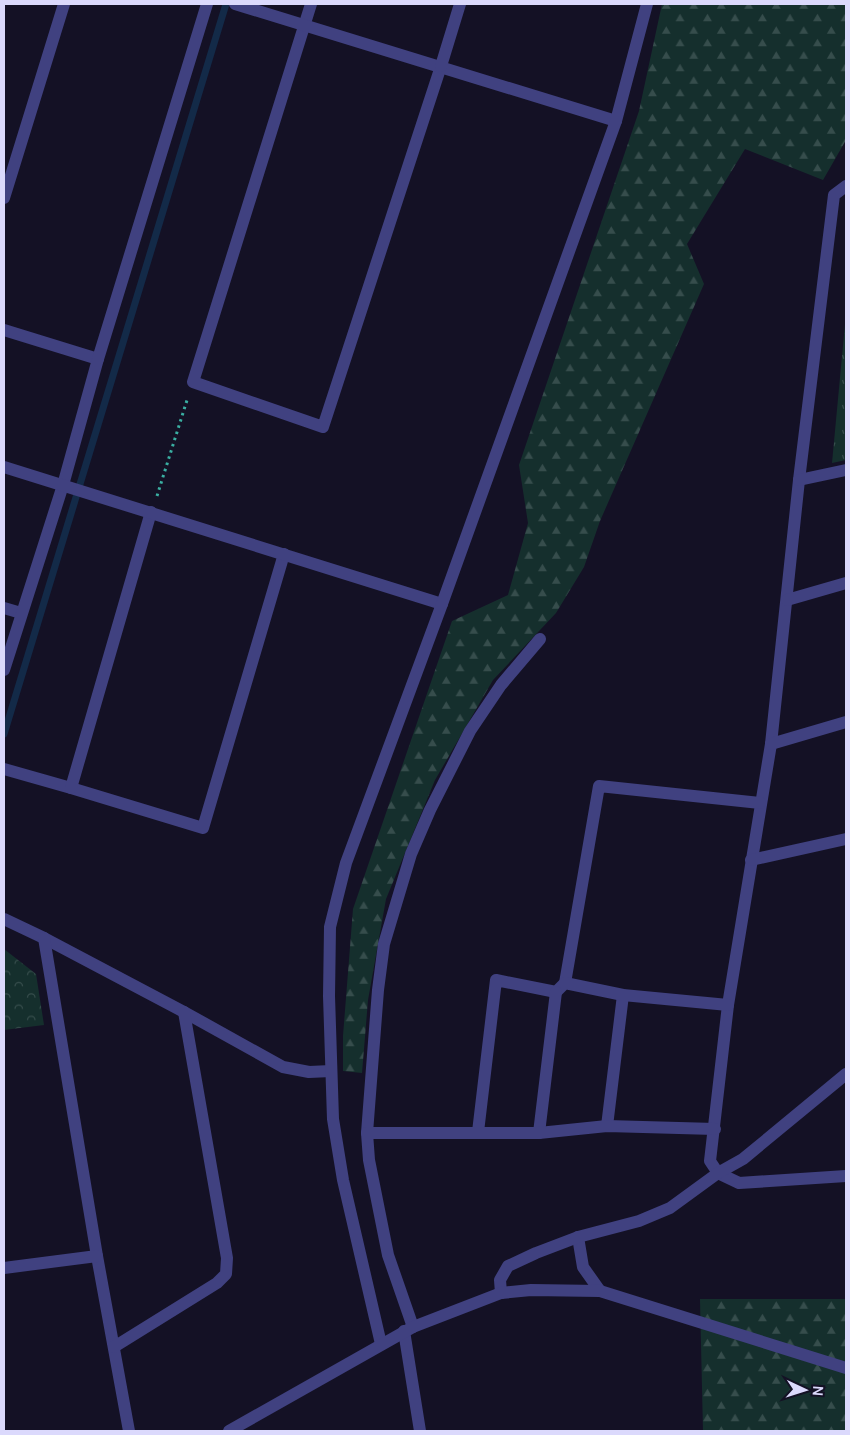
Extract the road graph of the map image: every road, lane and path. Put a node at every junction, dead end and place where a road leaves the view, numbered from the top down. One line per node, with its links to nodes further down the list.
1 (64, 4): 11 (street)
2 (207, 4): 13 (street)
3 (311, 4): 7 (street)
4 (460, 4): 8 (street)
5 (647, 4): 9 (street)
6 (240, 6): 7 (street)
7 (304, 25): 8 (street); 14 (street)
8 (441, 66): 9 (street); 14 (street)
9 (616, 121): 23 (street)
10 (846, 186): 17 (street)
11 (4, 198)
12 (4, 330): 13 (street)
13 (98, 359): 18 (street)
14 (193, 382): 19 (path)
15 (4, 467): 18 (street)
16 (846, 470): 17 (street)
17 (799, 480): 22 (street)
18 (62, 485): 19 (street); 25 (street)
19 (151, 512): 20 (street); 31 (street)
20 (284, 554): 23 (street); 31 (street)
21 (846, 583): 22 (street)
22 (787, 600): 29 (street)
23 (442, 604): 41 (street)
24 (4, 608): 25 (street)
25 (21, 613): 27 (street)
26 (540, 639): 47 (street)
27 (4, 670)
28 (846, 722): 29 (street)
29 (771, 744): 32 (street)
30 (5, 769): 31 (street)
31 (71, 788)
32 (760, 803): 34 (street); 37 (street)
33 (846, 839): 34 (street)
34 (751, 860): 39 (street)
35 (4, 919): 36 (street)
36 (44, 938): 40 (street); 51 (street)
37 (560, 987): 38 (street); 45 (street); 46 (street)
38 (623, 995): 39 (street); 43 (street)
39 (728, 1005): 44 (street)
40 (184, 1012): 41 (street); 57 (street)
41 (331, 1071): 56 (street)
42 (846, 1074): 48 (street)
43 (607, 1126): 44 (street); 46 (street)
44 (715, 1129): 48 (street)
45 (478, 1132): 46 (street); 47 (street)
46 (539, 1132)
47 (367, 1133): 55 (street)
48 (718, 1173): 49 (street); 50 (street)
49 (846, 1176)
50 (578, 1236): 53 (street); 54 (street)
51 (97, 1256): 52 (street); 57 (street)
52 (4, 1268)
53 (600, 1291): 54 (street); 58 (street)
54 (501, 1293): 55 (street)
55 (409, 1329): 56 (street); 61 (street)
56 (381, 1344): 60 (street)
57 (114, 1346): 59 (street)
58 (846, 1368)
59 (129, 1431)
60 (229, 1431)
61 (420, 1431)

